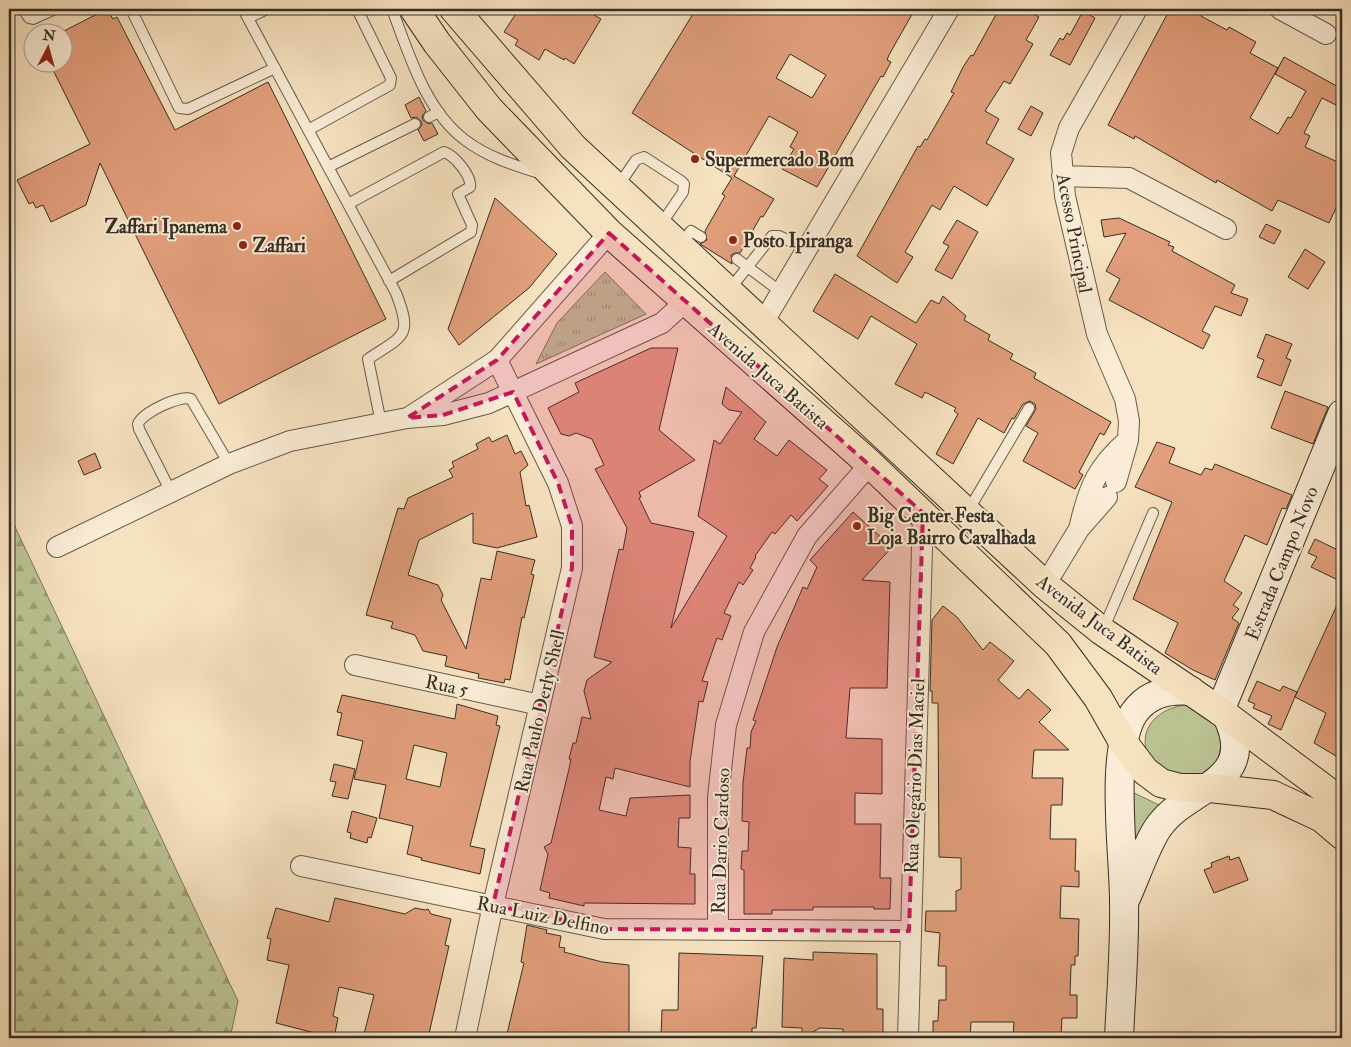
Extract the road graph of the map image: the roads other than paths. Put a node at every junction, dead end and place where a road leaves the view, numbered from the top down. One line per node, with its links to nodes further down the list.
1 (23, 9): 2 (lane)
2 (55, 9)
3 (131, 9): 14 (lane)
4 (267, 9): 12 (lane)
5 (357, 9): 18 (lane)
6 (392, 9): 15 (lane)
7 (414, 9): 21 (main road, Avenida Juca Batista)
8 (454, 9): 22 (main road, Avenida Juca Batista)
9 (949, 9): 27 (street)
10 (1137, 9): 20 (street, Acesso Principal)
11 (1280, 9): 13 (street)
12 (246, 13): 14 (lane)
13 (1326, 34)
14 (275, 68): 18 (lane)
15 (439, 112): 16 (lane); 21 (lane)
16 (429, 117)
17 (415, 124): 19 (lane)
18 (308, 130): 19 (lane)
19 (328, 167): 23 (lane)
20 (1062, 176): 25 (street); 41 (street, Acesso Principal)
21 (556, 178): 26 (main road, Avenida Juca Batista)
22 (616, 188): 24 (main road, Avenida Juca Batista); 24 (lane)
23 (348, 204): 30 (lane); 30 (lane)
24 (659, 227): 31 (main road, Avenida Juca Batista)
25 (1226, 228)
26 (609, 233): 33 (main road, Avenida Juca Batista); 35 (street)
27 (807, 249): 29 (lane); 32 (street)
28 (737, 259): 29 (lane)
29 (748, 267): 31 (lane); 32 (lane)
30 (389, 280): 40 (lane)
31 (728, 291): 34 (main road, Avenida Juca Batista)
32 (781, 292): 34 (street)
33 (686, 302): 36 (street); 43 (main road, Avenida Juca Batista)
34 (763, 323): 45 (main road, Avenida Juca Batista)
35 (497, 360): 36 (street, Rua Paulo Derly Shell); 38 (street)
36 (513, 392): 38 (street); 54 (street, Rua Paulo Derly Shell)
37 (1029, 408): 45 (lane)
38 (407, 418): 40 (street)
39 (1341, 422): 55 (main road, Estrada Campo Novo)
40 (381, 423): 42 (street)
41 (1128, 440): 48 (street, Acesso Principal); 48 (street, Acesso Principal)
42 (228, 464): 44 (street); 44 (lane)
43 (870, 464): 46 (main road, Avenida Juca Batista); 63 (street, Rua Dario Cardoso)
44 (171, 492): 49 (street)
45 (967, 512): 50 (main road, Avenida Juca Batista)
46 (923, 513): 56 (main road, Avenida Juca Batista); 64 (street, Rua Olegário Dias Maciel)
47 (1153, 513): 51 (lane)
48 (1079, 529): 50 (street, Acesso Principal)
49 (57, 547)
50 (1045, 586): 51 (main road, Avenida Juca Batista)
51 (1102, 631): 53 (main road, Avenida Juca Batista)
52 (355, 665): 54 (street, Rua 5)
53 (1191, 691): 55 (main road); 56 (main road)
54 (540, 705): 62 (street, Rua Paulo Derly Shell)
55 (1224, 714): 57 (main road); 58 (main road)
56 (1124, 742): 57 (main road); 61 (main road)
57 (1210, 788): 59 (main road); 61 (main road)
58 (1342, 802)
59 (1342, 835)
60 (301, 866): 62 (street, Rua Luiz Delfino)
61 (1124, 902): 67 (main road)
62 (493, 906): 63 (street, Rua Luiz Delfino); 65 (street, Rua Paulo Derly Shell)
63 (718, 930): 64 (street, Rua Luiz Delfino)
64 (909, 931): 66 (street, Rua Olegário Dias Maciel)
65 (466, 1038)
66 (908, 1038)
67 (1120, 1038)

